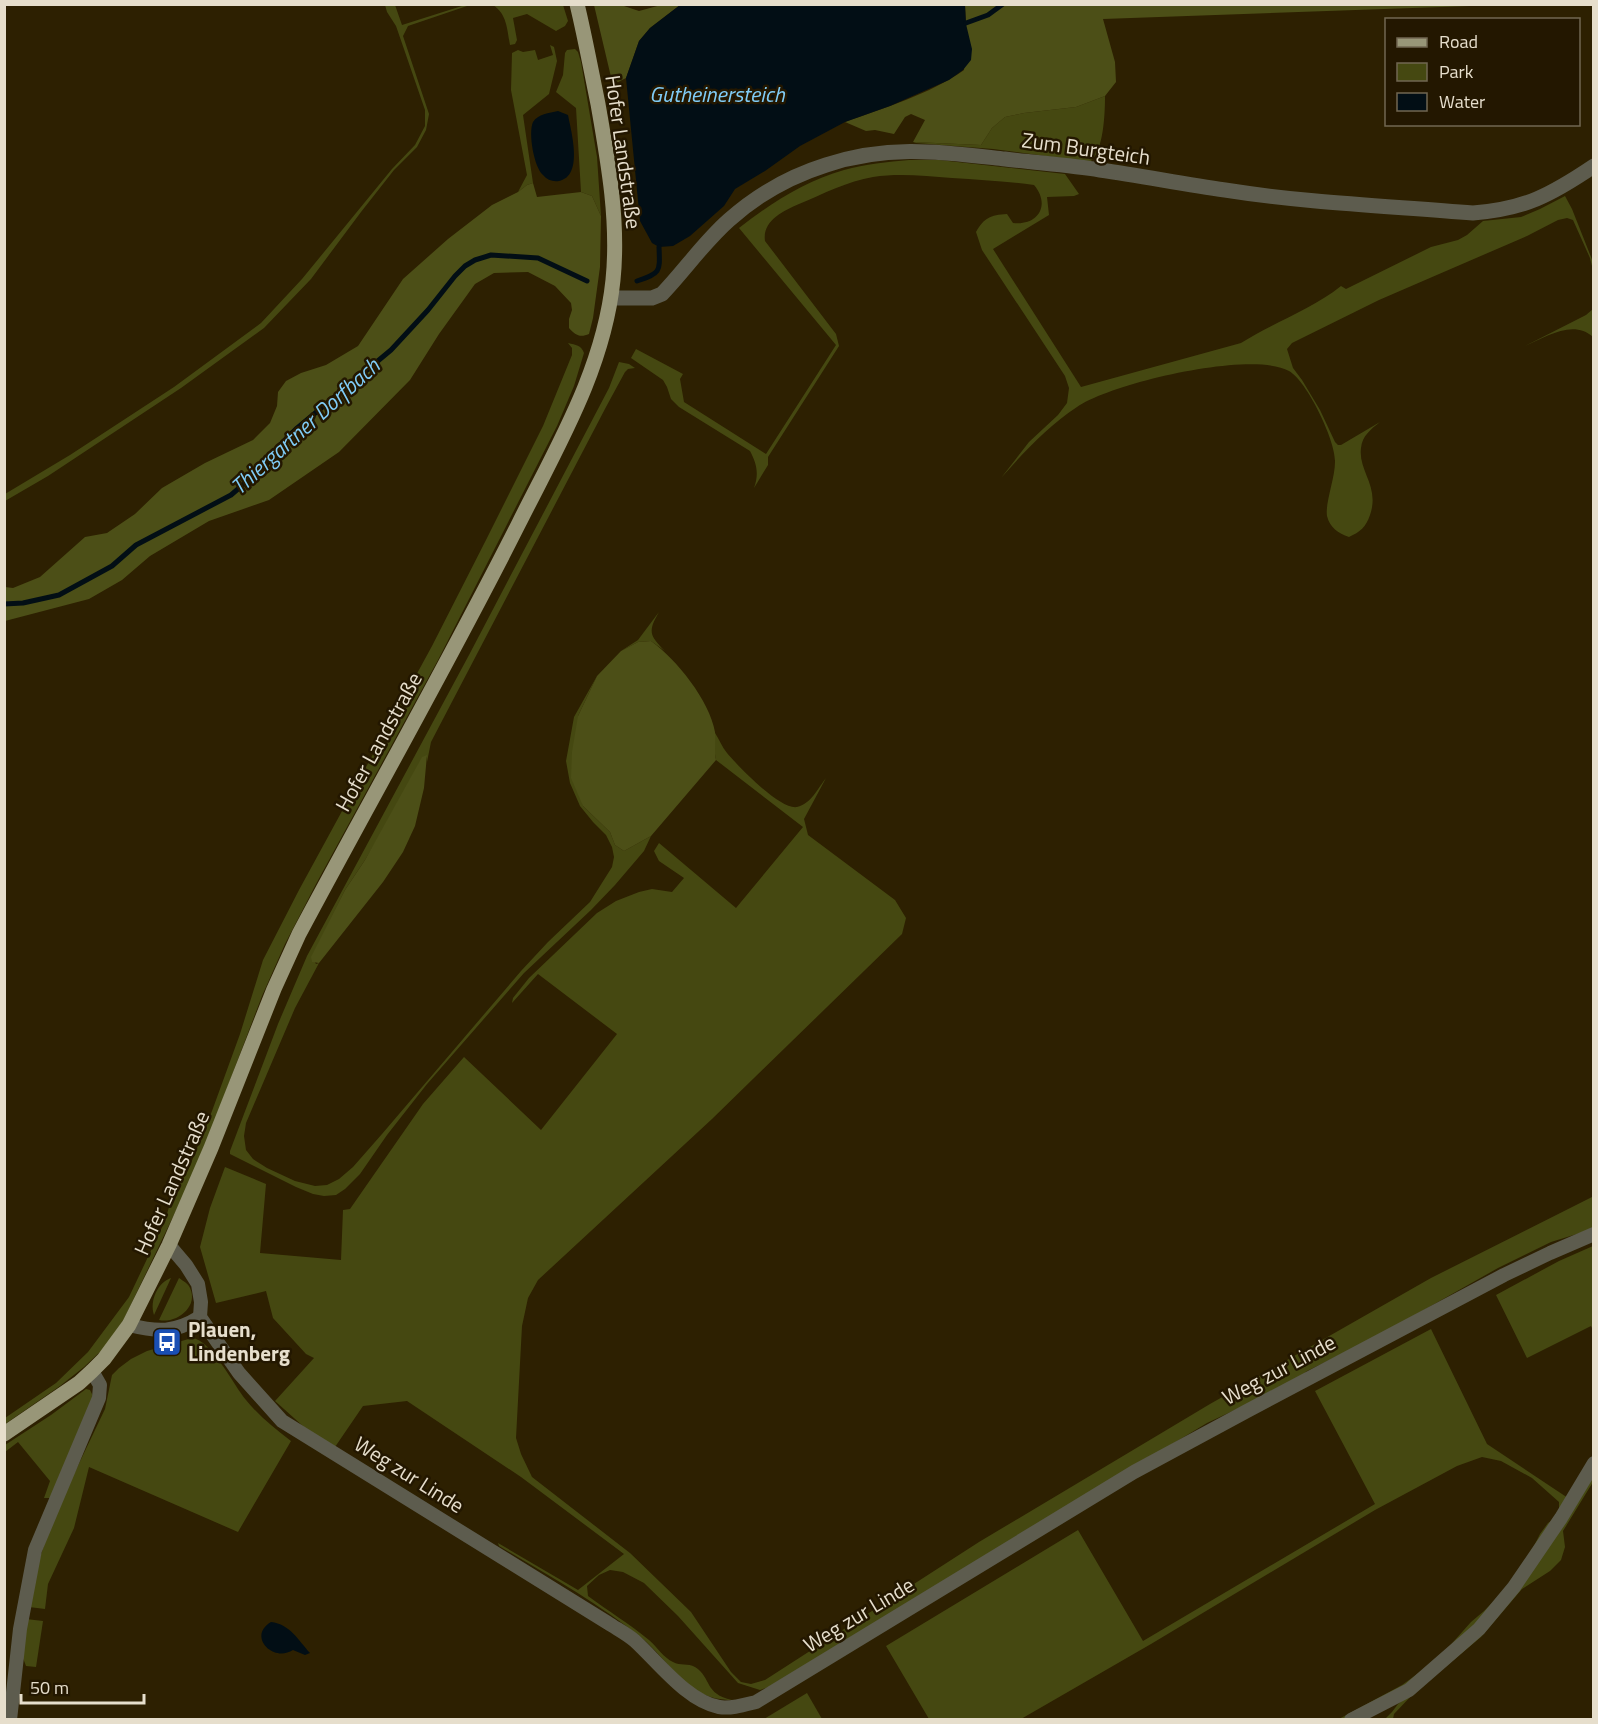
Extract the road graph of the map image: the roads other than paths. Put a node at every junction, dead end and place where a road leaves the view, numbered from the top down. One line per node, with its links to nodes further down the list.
1 (577, 4): 3 (main road, Hofer Landstraße)
2 (1593, 166): 3 (street, Zum Burgteich)
3 (610, 298): 5 (main road, Hofer Landstraße)
4 (1593, 1234): 6 (street, Weg zur Linde)
5 (169, 1245): 6 (street); 7 (main road, Hofer Landstraße)
6 (200, 1317): 7 (street)
7 (129, 1325): 8 (main road, Hofer Landstraße)
8 (92, 1371): 9 (main road, Hofer Landstraße); 11 (street)
9 (4, 1434)
10 (1593, 1463): 12 (street)
11 (10, 1719)
12 (1350, 1719)

